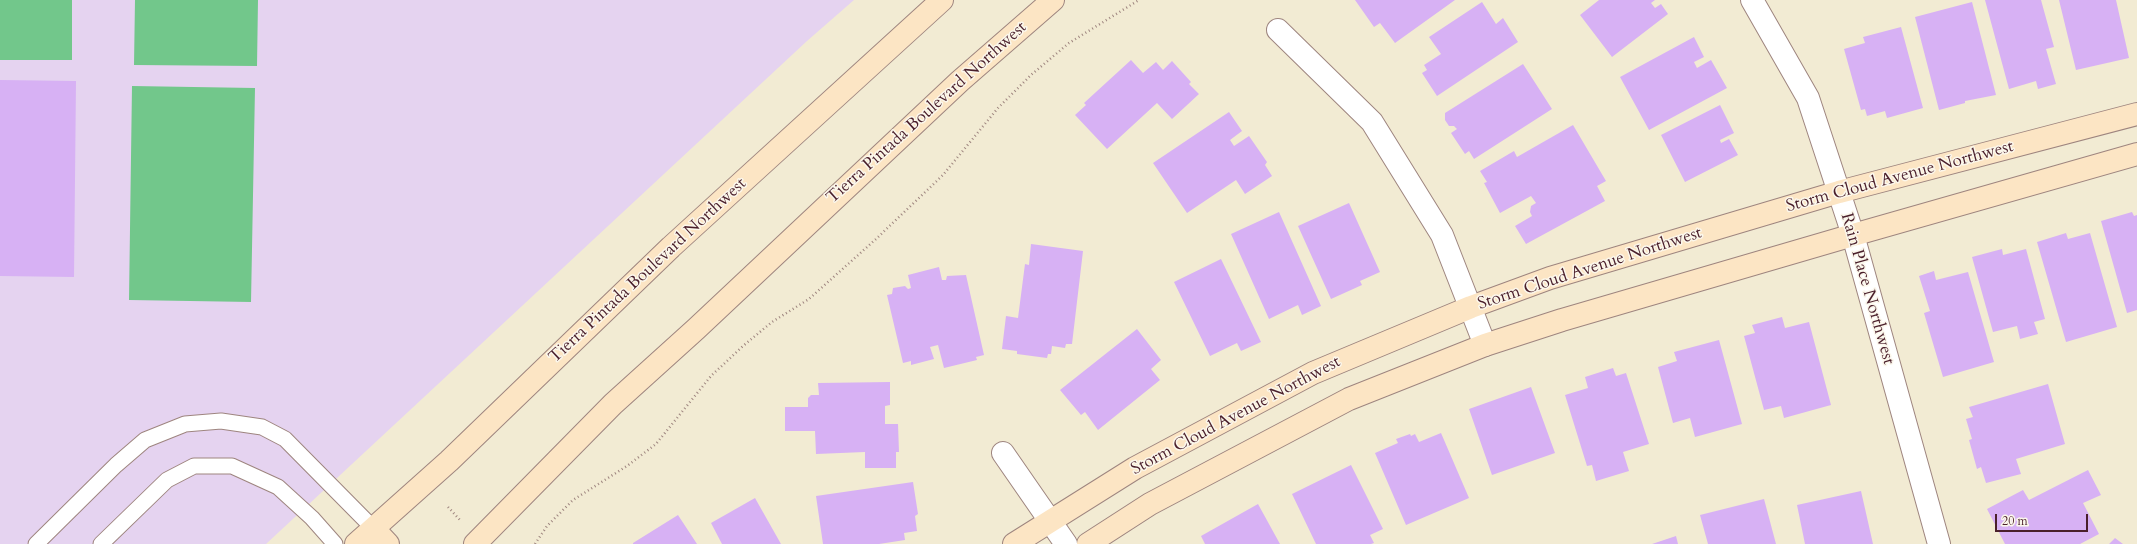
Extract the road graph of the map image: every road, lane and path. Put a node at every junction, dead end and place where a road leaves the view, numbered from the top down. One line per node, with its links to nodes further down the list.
1 (942, 0): 16 (street, Tierra Pintada Boulevard Northwest)
2 (1052, 0): 21 (street, Tierra Pintada Boulevard Northwest)
3 (1139, 0): 22 (path)
4 (1752, 0): 8 (street, Rain Place Northwest)
5 (1278, 30): 10 (street)
6 (2137, 114): 8 (street, Storm Cloud Avenue Northwest)
7 (2137, 154): 9 (street)
8 (1839, 192): 9 (street, Rain Place Northwest); 10 (street, Storm Cloud Avenue Northwest)
9 (1853, 235): 11 (street); 26 (street, Rain Place Northwest)
10 (1471, 307): 11 (street); 14 (street, Storm Cloud Avenue Northwest)
11 (1485, 345): 25 (street)
12 (1003, 453): 14 (street)
13 (448, 507): 15 (path)
14 (1051, 522): 23 (street, Storm Cloud Avenue Northwest); 24 (street)
15 (463, 524)
16 (381, 537): 17 (lane); 20 (street, Tierra Pintada Boulevard Northwest)
17 (36, 544)
18 (101, 544): 19 (lane)
19 (335, 544)
20 (356, 544)
21 (475, 544)
22 (535, 544)
23 (1014, 544)
24 (1066, 544)
25 (1088, 544)
26 (1939, 544)

